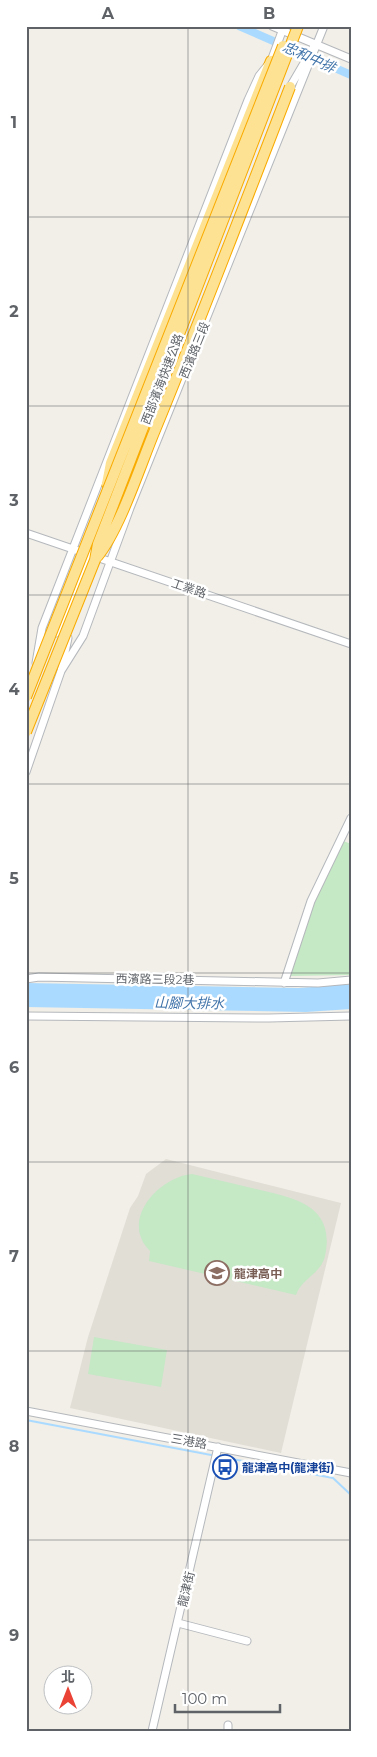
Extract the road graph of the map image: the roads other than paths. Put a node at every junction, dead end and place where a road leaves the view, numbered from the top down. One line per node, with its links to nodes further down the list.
1 (272, 26): 4 (street)
2 (302, 26): 5 (street, 西濱路三段)
3 (324, 26): 6 (street, 西濱路三段)
4 (284, 30): 5 (street); 7 (street, 西濱路三段); 12 (highway, 西部濱海快速公路, bridge)
5 (297, 34): 6 (street); 11 (street, 西濱路三段, bridge); 15 (highway, 西部濱海快速公路, bridge)
6 (317, 44): 8 (street); 9 (street, 西濱路三段)
7 (272, 56): 11 (street); 12 (highway, bridge); 14 (street, 西濱路三段)
8 (351, 59)
9 (306, 64): 10 (street); 16 (street, 西濱路三段)
10 (290, 87): 15 (highway, bridge)
11 (262, 125): 15 (street, 西濱路三段)
12 (104, 498): 22 (highway, 西部濱海快速公路, bridge)
13 (26, 533): 14 (street, 工業路)
14 (74, 548): 15 (street, 工業路); 19 (street, 西濱路三段)
15 (92, 558): 16 (street, 工業路); 17 (street, 西濱路三段); 23 (highway, 西部濱海快速公路, bridge)
16 (110, 560): 18 (street, 工業路); 20 (street, 西濱路三段)
17 (77, 593): 19 (street, 西濱路三段); 20 (street, 西濱路三段)
18 (351, 644)
19 (34, 670): 21 (street, 西濱路三段)
20 (61, 670): 24 (street, 西濱路三段)
21 (26, 692)
22 (26, 697)
23 (26, 732)
24 (26, 772)
25 (351, 818): 28 (street)
26 (26, 979): 28 (street, 西濱路三段2巷)
27 (351, 980): 28 (street, 西濱路三段2巷)
28 (284, 983)
29 (26, 1016): 30 (street)
30 (351, 1016)
31 (26, 1411): 32 (street, 三港路)
32 (218, 1447): 33 (street, 三港路); 34 (street, 龍津街)
33 (351, 1473)
34 (178, 1624): 35 (street); 36 (street, 龍津街)
35 (247, 1641)
36 (152, 1731)

